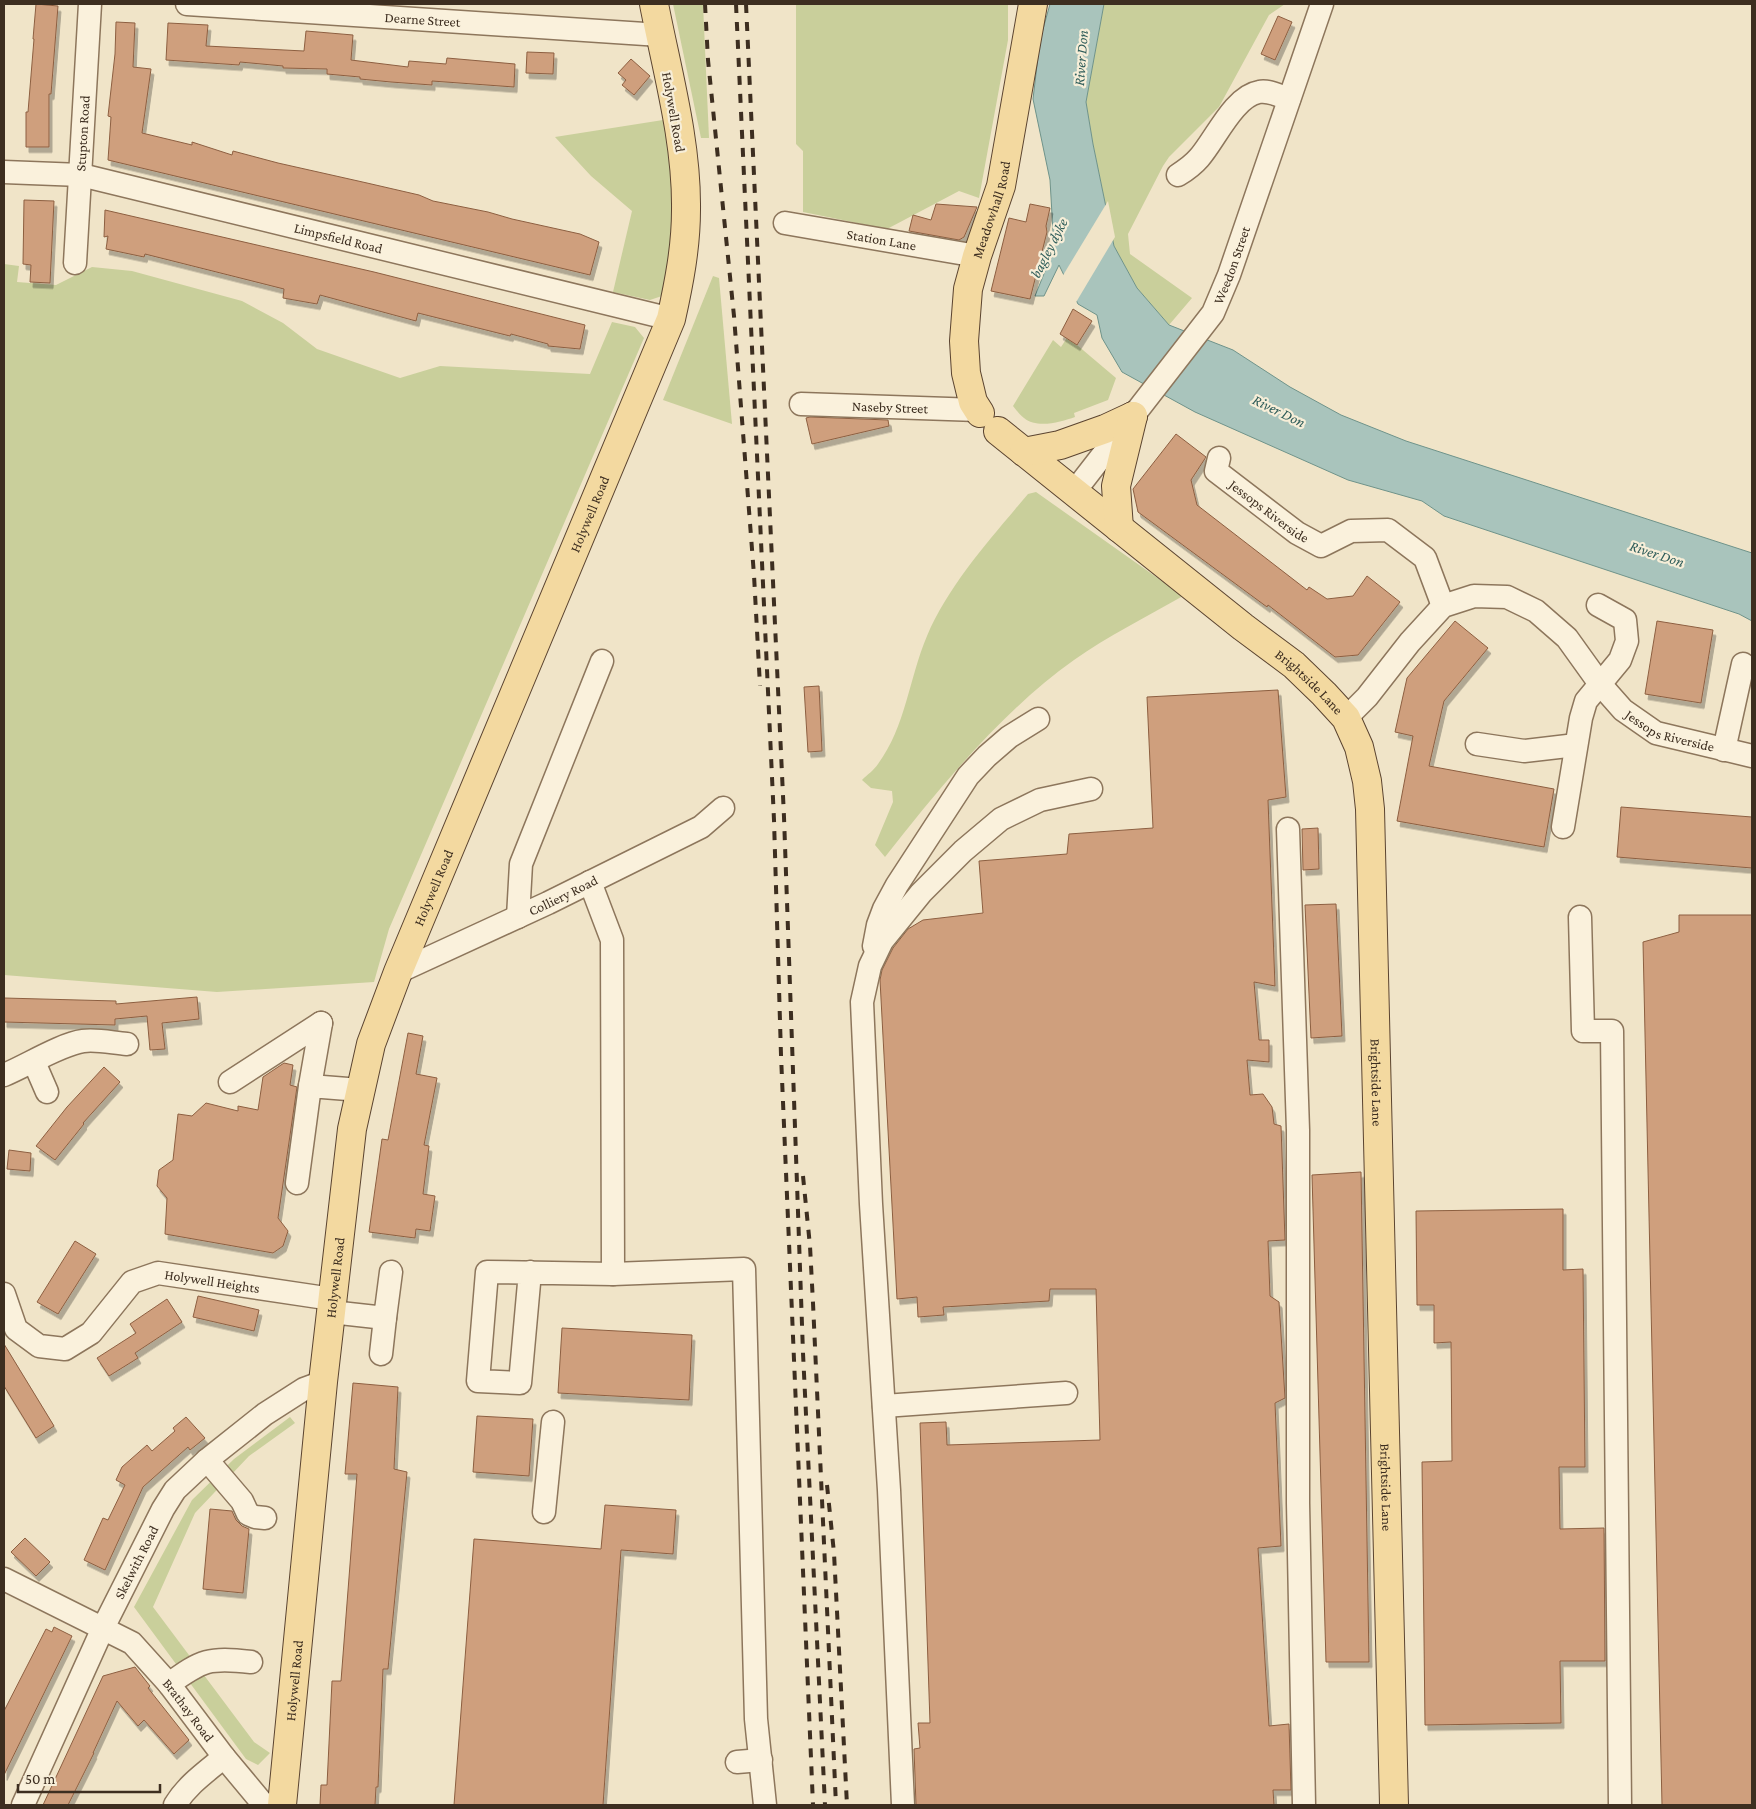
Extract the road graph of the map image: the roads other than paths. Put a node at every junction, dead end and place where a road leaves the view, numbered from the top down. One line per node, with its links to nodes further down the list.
1 (90, 4): 10 (street, Stupton Road)
2 (186, 4): 6 (street, Dearne Street)
3 (654, 4): 7 (main road, Holywell Road)
4 (1033, 4): 13 (main road, Meadowhall Road)
5 (1322, 4): 8 (street, Weedon Street)
6 (401, 11): 7 (street, Dearne Street)
7 (660, 35): 15 (main road, Holywell Road)
8 (1289, 99): 11 (street); 17 (street, Weedon Street)
9 (4, 172): 10 (street, Limpsfield Road)
10 (81, 175): 14 (street, Stupton Road); 15 (street, Limpsfield Road)
11 (1178, 175)
12 (785, 223): 13 (street, Station Lane)
13 (977, 256): 18 (main road, Meadowhall Road)
14 (75, 262)
15 (671, 319): 42 (main road, Holywell Road)
16 (800, 404): 18 (street, Naseby Street)
17 (1139, 408): 19 (main road); 21 (street, Weedon Street); 22 (main road)
18 (985, 418): 19 (main road, Meadowhall Road)
19 (1024, 452): 21 (main road, Meadowhall Road)
20 (1219, 458): 24 (street, Jessops Riverside)
21 (1074, 492): 22 (main road, Brightside Lane)
22 (1119, 528): 28 (main road, Brightside Lane)
23 (1598, 605): 27 (street)
24 (1443, 606): 27 (street, Jessops Riverside); 28 (street, Jessops Riverside)
25 (602, 661): 40 (street)
26 (1743, 664): 32 (street)
27 (1600, 684): 31 (street); 32 (street, Jessops Riverside)
28 (1346, 718): 79 (main road, Brightside Lane)
29 (1038, 719): 41 (street)
30 (1477, 744): 31 (street)
31 (1576, 746): 36 (street)
32 (1724, 750): 33 (street, Jessops Riverside)
33 (1752, 756)
34 (1091, 788): 41 (street)
35 (723, 808): 38 (street, Colliery Road)
36 (1563, 827)
37 (1288, 829): 78 (street)
38 (590, 882): 40 (street, Colliery Road); 53 (street)
39 (1580, 916): 80 (street)
40 (518, 917): 42 (street, Colliery Road)
41 (870, 966): 60 (street)
42 (398, 972): 48 (main road, Holywell Road)
43 (127, 1044): 44 (street)
44 (34, 1062): 45 (street); 49 (street)
45 (4, 1075)
46 (230, 1082): 47 (street)
47 (310, 1086): 48 (street); 50 (street)
48 (360, 1090): 55 (main road, Holywell Road)
49 (47, 1092)
50 (296, 1183)
51 (391, 1272): 56 (street)
52 (530, 1272): 52 (street); 53 (street)
53 (613, 1274): 70 (street)
54 (4, 1294): 55 (street, Holywell Heights)
55 (332, 1306): 56 (street, Holywell Heights); 58 (main road, Holywell Road)
56 (385, 1318): 57 (street)
57 (381, 1354)
58 (323, 1382): 62 (street, Skelwith Road); 75 (main road, Holywell Road)
59 (1066, 1393): 60 (street)
60 (884, 1406): 77 (street)
61 (553, 1422): 63 (street)
62 (207, 1460): 64 (street); 66 (street, Skelwith Road)
63 (544, 1512)
64 (265, 1518)
65 (4, 1579): 66 (street, Brathay Road)
66 (104, 1628): 68 (street, Brathay Road); 72 (street, Skelwith Road)
67 (251, 1662): 68 (street)
68 (169, 1684): 69 (street, Brathay Road)
69 (224, 1758): 73 (street); 74 (street, Brathay Road)
70 (761, 1760): 71 (street); 76 (street)
71 (736, 1762)
72 (23, 1805)
73 (175, 1805)
74 (264, 1805)
75 (282, 1805)
76 (765, 1805)
77 (903, 1805)
78 (1304, 1805)
79 (1394, 1805)
80 (1620, 1805)

